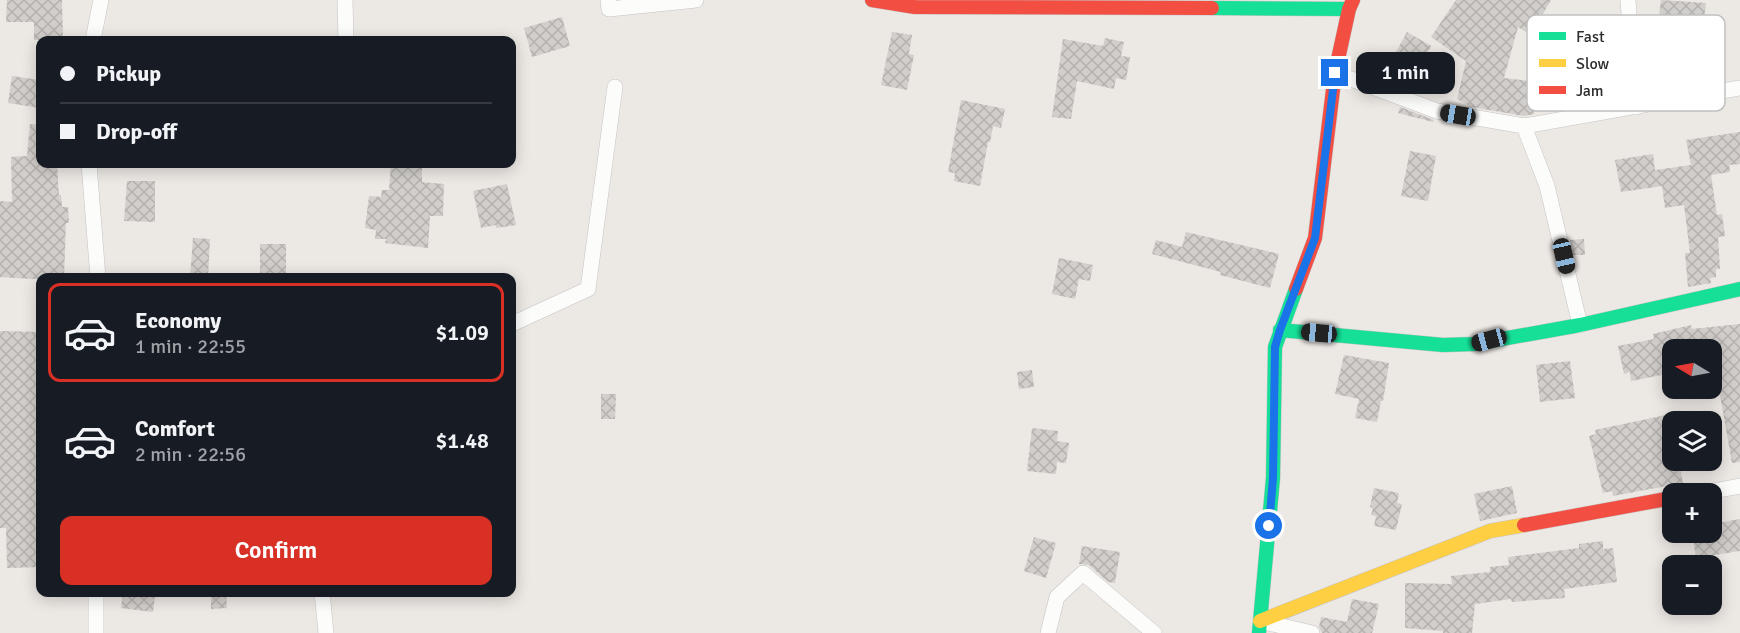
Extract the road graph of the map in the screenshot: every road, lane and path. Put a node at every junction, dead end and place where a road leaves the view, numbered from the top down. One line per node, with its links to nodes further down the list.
1 (102, 0): 9 (street)
2 (345, 0): 10 (street)
3 (608, 0): 4 (street)
4 (696, 0)
5 (872, 0): 7 (street)
6 (1628, 0): 8 (street)
7 (1351, 4): 11 (street)
8 (1629, 15)
9 (94, 36)
10 (346, 36)
11 (1335, 73): 16 (street); 22 (street)
12 (615, 87): 20 (street)
13 (1740, 88): 14 (street)
14 (1725, 91)
15 (1608, 111): 16 (street)
16 (1524, 126): 21 (street)
17 (89, 168): 18 (street)
18 (98, 273)
19 (1740, 289): 21 (street)
20 (516, 322)
21 (1580, 325): 22 (street)
22 (1280, 330): 28 (street)
23 (1740, 486): 24 (street)
24 (1722, 489)
25 (1662, 500): 28 (street)
26 (96, 597): 29 (street)
27 (322, 597): 30 (street)
28 (1260, 627): 33 (street)
29 (96, 633)
30 (326, 633)
31 (1048, 633): 32 (street)
32 (1154, 633)
33 (1312, 633)

